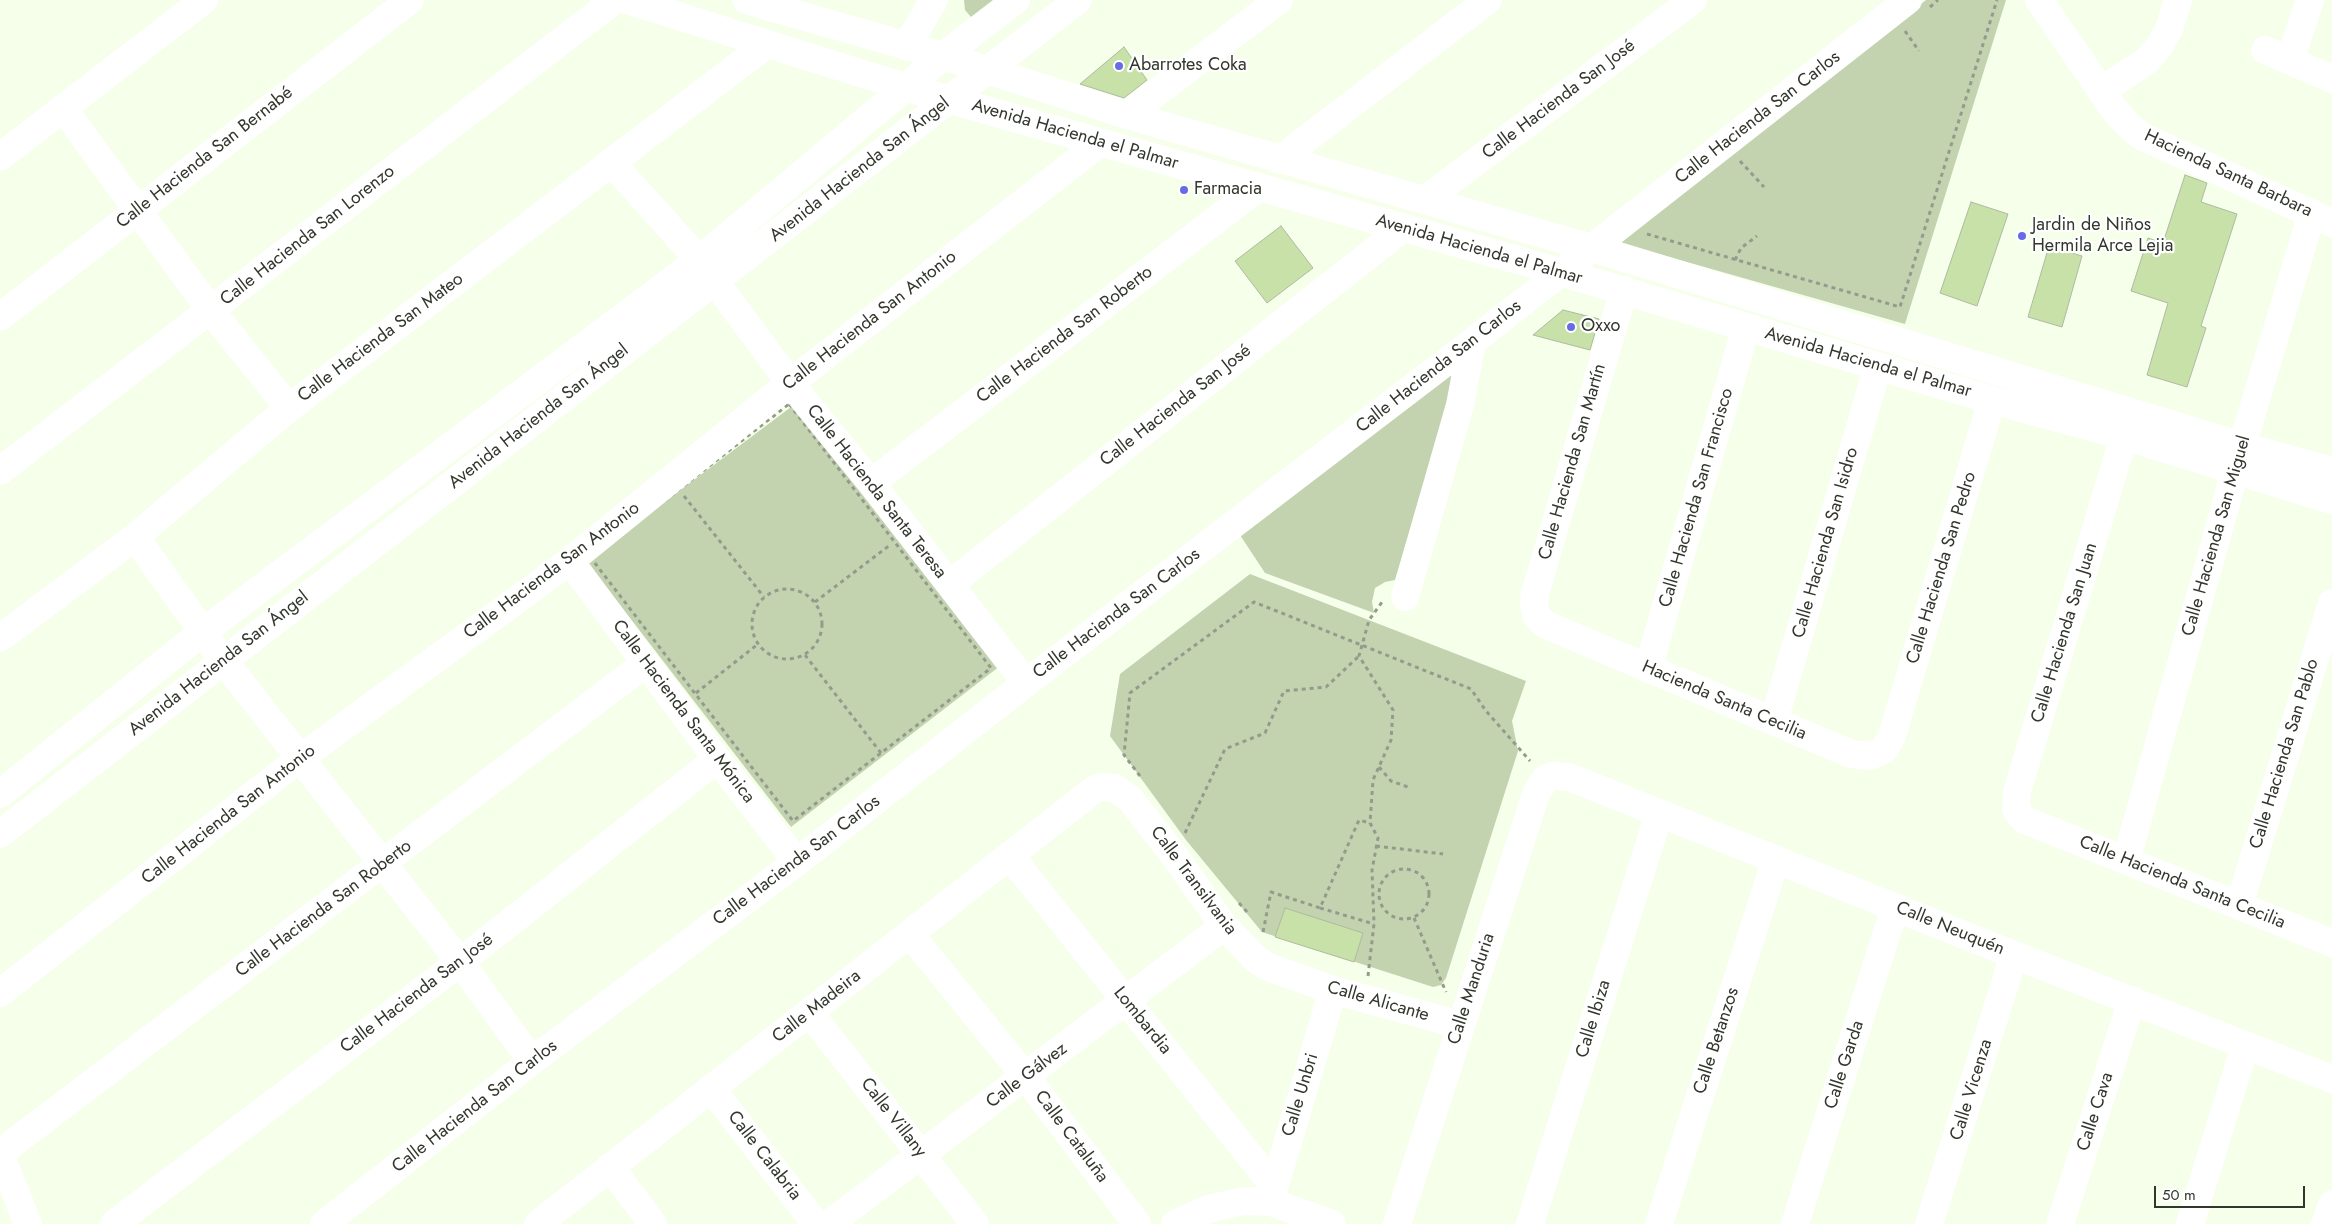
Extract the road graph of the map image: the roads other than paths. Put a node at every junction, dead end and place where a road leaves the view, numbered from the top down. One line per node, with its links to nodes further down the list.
1 (204, 0): 27 (street)
2 (410, 0): 35 (street, Calle Hacienda San Bernabé)
3 (615, 0): 43 (street, Calle Hacienda San Lorenzo)
4 (627, 0): 17 (street, Avenida Hacienda el Palmar)
5 (746, 0): 15 (street, Avenida Hacienda el Palmar)
6 (934, 0): 18 (street)
7 (1016, 0): 20 (street, Avenida Hacienda San Ángel)
8 (1078, 0): 22 (street, Avenida Hacienda San Ángel)
9 (1279, 0): 28 (street)
10 (1488, 0): 31 (street)
11 (1692, 0): 34 (street, Calle Hacienda San José)
12 (2039, 0): 25 (street, Hacienda Santa Barbara)
13 (2178, 0): 25 (street)
14 (2310, 0): 21 (street)
15 (777, 5): 18 (street, Avenida Hacienda el Palmar)
16 (1916, 6): 38 (street, Calle Hacienda San Carlos)
17 (767, 44): 24 (street, Avenida Hacienda el Palmar); 32 (street, Calle Hacienda San Mateo)
18 (906, 47): 20 (street, Avenida Hacienda el Palmar)
19 (2265, 50): 21 (street)
20 (943, 56): 22 (street, Avenida Hacienda el Palmar); 24 (street, Avenida Hacienda San Ángel)
21 (2290, 60): 23 (street)
22 (987, 71): 26 (street, Avenida Hacienda San Ángel); 28 (street, Avenida Hacienda el Palmar)
23 (2332, 79)
24 (908, 88): 26 (street, Avenida Hacienda el Palmar); 39 (street, Avenida Hacienda San Ángel)
25 (2101, 91): 36 (street, Hacienda Santa Barbara)
26 (951, 99): 29 (street, Avenida Hacienda el Palmar); 41 (street, Avenida Hacienda San Ángel)
27 (62, 108): 30 (street); 35 (street)
28 (1127, 115): 31 (street, Avenida Hacienda el Palmar)
29 (1100, 143): 33 (street, Avenida Hacienda el Palmar); 48 (street, Calle Hacienda San Antonio)
30 (0, 157)
31 (1279, 160): 34 (street, Avenida Hacienda el Palmar)
32 (611, 162): 39 (street, Calle Hacienda Santa Teresa); 50 (street, Calle Hacienda San Mateo)
33 (1259, 187): 37 (street, Avenida Hacienda el Palmar); 55 (street, Calle Hacienda San Roberto)
34 (1426, 199): 38 (street, Avenida Hacienda el Palmar)
35 (137, 210): 43 (street); 44 (street, Calle Hacienda San Bernabé)
36 (2322, 218): 52 (street, Calle Hacienda San Miguel)
37 (1402, 229): 40 (street, Avenida Hacienda el Palmar); 59 (street, Calle Hacienda San José)
38 (1592, 248): 40 (street, Calle Hacienda San Carlos); 52 (street, Avenida Hacienda el Palmar)
39 (699, 260): 41 (street, Calle Hacienda Santa Teresa); 63 (street, Avenida Hacienda San Ángel)
40 (1560, 272): 42 (street, Avenida Hacienda el Palmar); 46 (street, Calle Hacienda San Carlos)
41 (716, 282): 48 (street, Calle Hacienda Santa Teresa); 65 (street, Avenida Hacienda San Ángel)
42 (1624, 290): 45 (street, Avenida Hacienda el Palmar); 62 (street, Calle Hacienda San Martín)
43 (211, 311): 50 (street); 53 (street, Calle Hacienda San Lorenzo)
44 (0, 317)
45 (1746, 327): 47 (street, Avenida Hacienda el Palmar); 67 (street, Calle Hacienda San Francisco)
46 (1472, 342): 60 (street); 68 (street, Calle Hacienda San Carlos)
47 (1878, 366): 49 (street, Avenida Hacienda el Palmar); 69 (street, Calle Hacienda San Isidro)
48 (790, 383): 55 (street, Calle Hacienda Santa Teresa); 58 (street, Calle Hacienda San Antonio)
49 (1992, 400): 51 (street, Avenida Hacienda el Palmar); 70 (street, Calle Hacienda San Pedro)
50 (289, 408): 57 (street, Calle Hacienda San Mateo)
51 (2124, 436): 52 (street, Avenida Hacienda el Palmar); 77 (street, Calle Hacienda San Juan)
52 (2239, 458): 54 (street, Avenida Hacienda el Palmar); 56 (street, Avenida Hacienda el Palmar); 81 (street, Calle Hacienda San Miguel)
53 (0, 471)
54 (2332, 471)
55 (871, 483): 59 (street, Calle Hacienda Santa Teresa)
56 (2332, 500)
57 (135, 537): 63 (street); 64 (street, Calle Hacienda San Mateo)
58 (570, 561): 66 (street, Calle Hacienda Santa Mónica); 71 (street, Calle Hacienda San Antonio)
59 (950, 584): 68 (street, Calle Hacienda Santa Teresa)
60 (1405, 597)
61 (2332, 603): 84 (street, Calle Hacienda San Pablo)
62 (1551, 627): 67 (street, Hacienda Santa Cecilia)
63 (204, 631): 65 (street); 75 (street, Avenida Hacienda San Ángel)
64 (0, 638)
65 (223, 660): 71 (street); 78 (street, Avenida Hacienda San Ángel)
66 (646, 663): 72 (street, Calle Hacienda Santa Mónica); 83 (street, Calle Hacienda San Roberto)
67 (1648, 669): 69 (street, Hacienda Santa Cecilia)
68 (1026, 683): 82 (street, Calle Hacienda San Carlos)
69 (1774, 720): 70 (street, Hacienda Santa Cecilia)
70 (1892, 736)
71 (299, 759): 83 (street); 93 (street, Calle Hacienda San Antonio)
72 (717, 760): 82 (street, Calle Hacienda Santa Mónica); 90 (street, Calle Hacienda San José)
73 (1557, 778): 76 (street, Calle Neuquén); 97 (street, Calle Manduria)
74 (1095, 789): 79 (street, Calle Madeira); 86 (street, Calle Transilvania)
75 (0, 794)
76 (1659, 814): 80 (street, Calle Neuquén); 120 (street, Calle Ibiza)
77 (2032, 823): 81 (street, Calle Hacienda Santa Cecilia)
78 (0, 834)
79 (1010, 856): 87 (street, Calle Madeira); 94 (street, Lombardia)
80 (1776, 859): 85 (street, Calle Neuquén); 121 (street, Calle Betanzos)
81 (2126, 861): 84 (street, Calle Hacienda Santa Cecilia)
82 (797, 862): 99 (street, Calle Hacienda San Carlos)
83 (384, 864): 90 (street); 103 (street, Calle Hacienda San Roberto)
84 (2239, 906): 88 (street, Calle Hacienda Santa Cecilia)
85 (1895, 907): 89 (street, Calle Neuquén); 122 (street, Calle Garda)
86 (1224, 926): 91 (street, Calle Transilvania); 94 (street, Calle Gálvez)
87 (910, 934): 96 (street, Calle Madeira); 100 (street, Calle Cataluña)
88 (2332, 943)
89 (2014, 955): 95 (street, Calle Neuquén); 123 (street, Calle Vicenza)
90 (460, 962): 99 (street); 109 (street, Calle Hacienda San José)
91 (1295, 977): 92 (street, Calle Alicante)
92 (1333, 990): 97 (street, Calle Alicante); 106 (street, Calle Unbri)
93 (0, 993)
94 (1125, 1000): 100 (street, Calle Gálvez); 106 (street, Lombardia)
95 (2132, 1000): 98 (street, Calle Neuquén); 124 (street, Calle Cava)
96 (809, 1012): 102 (street, Calle Madeira); 104 (street, Calle Villany)
97 (1460, 1025): 119 (street, Calle Manduria)
98 (2245, 1046): 101 (street, Calle Neuquén); 125 (street)
99 (532, 1061): 110 (street, Calle Hacienda San Carlos)
100 (1026, 1077): 104 (street, Calle Gálvez); 116 (street, Calle Cataluña)
101 (2332, 1079)
102 (712, 1088): 105 (street, Calle Madeira); 113 (street, Calle Calabria)
103 (0, 1154): 108 (street)
104 (922, 1156): 114 (street, Calle Gálvez); 115 (street, Calle Villany)
105 (610, 1167): 111 (street, Calle Madeira); 112 (street)
106 (1272, 1194): 117 (street); 118 (street)
107 (2332, 1204): 126 (street)
108 (28, 1224)
109 (114, 1224)
110 (324, 1224)
111 (538, 1224)
112 (654, 1224)
113 (816, 1224)
114 (829, 1224)
115 (975, 1224)
116 (1137, 1224)
117 (1174, 1224)
118 (1332, 1224)
119 (1397, 1224)
120 (1530, 1224)
121 (1659, 1224)
122 (1795, 1224)
123 (1929, 1224)
124 (2060, 1224)
125 (2190, 1224)
126 (2326, 1224)

